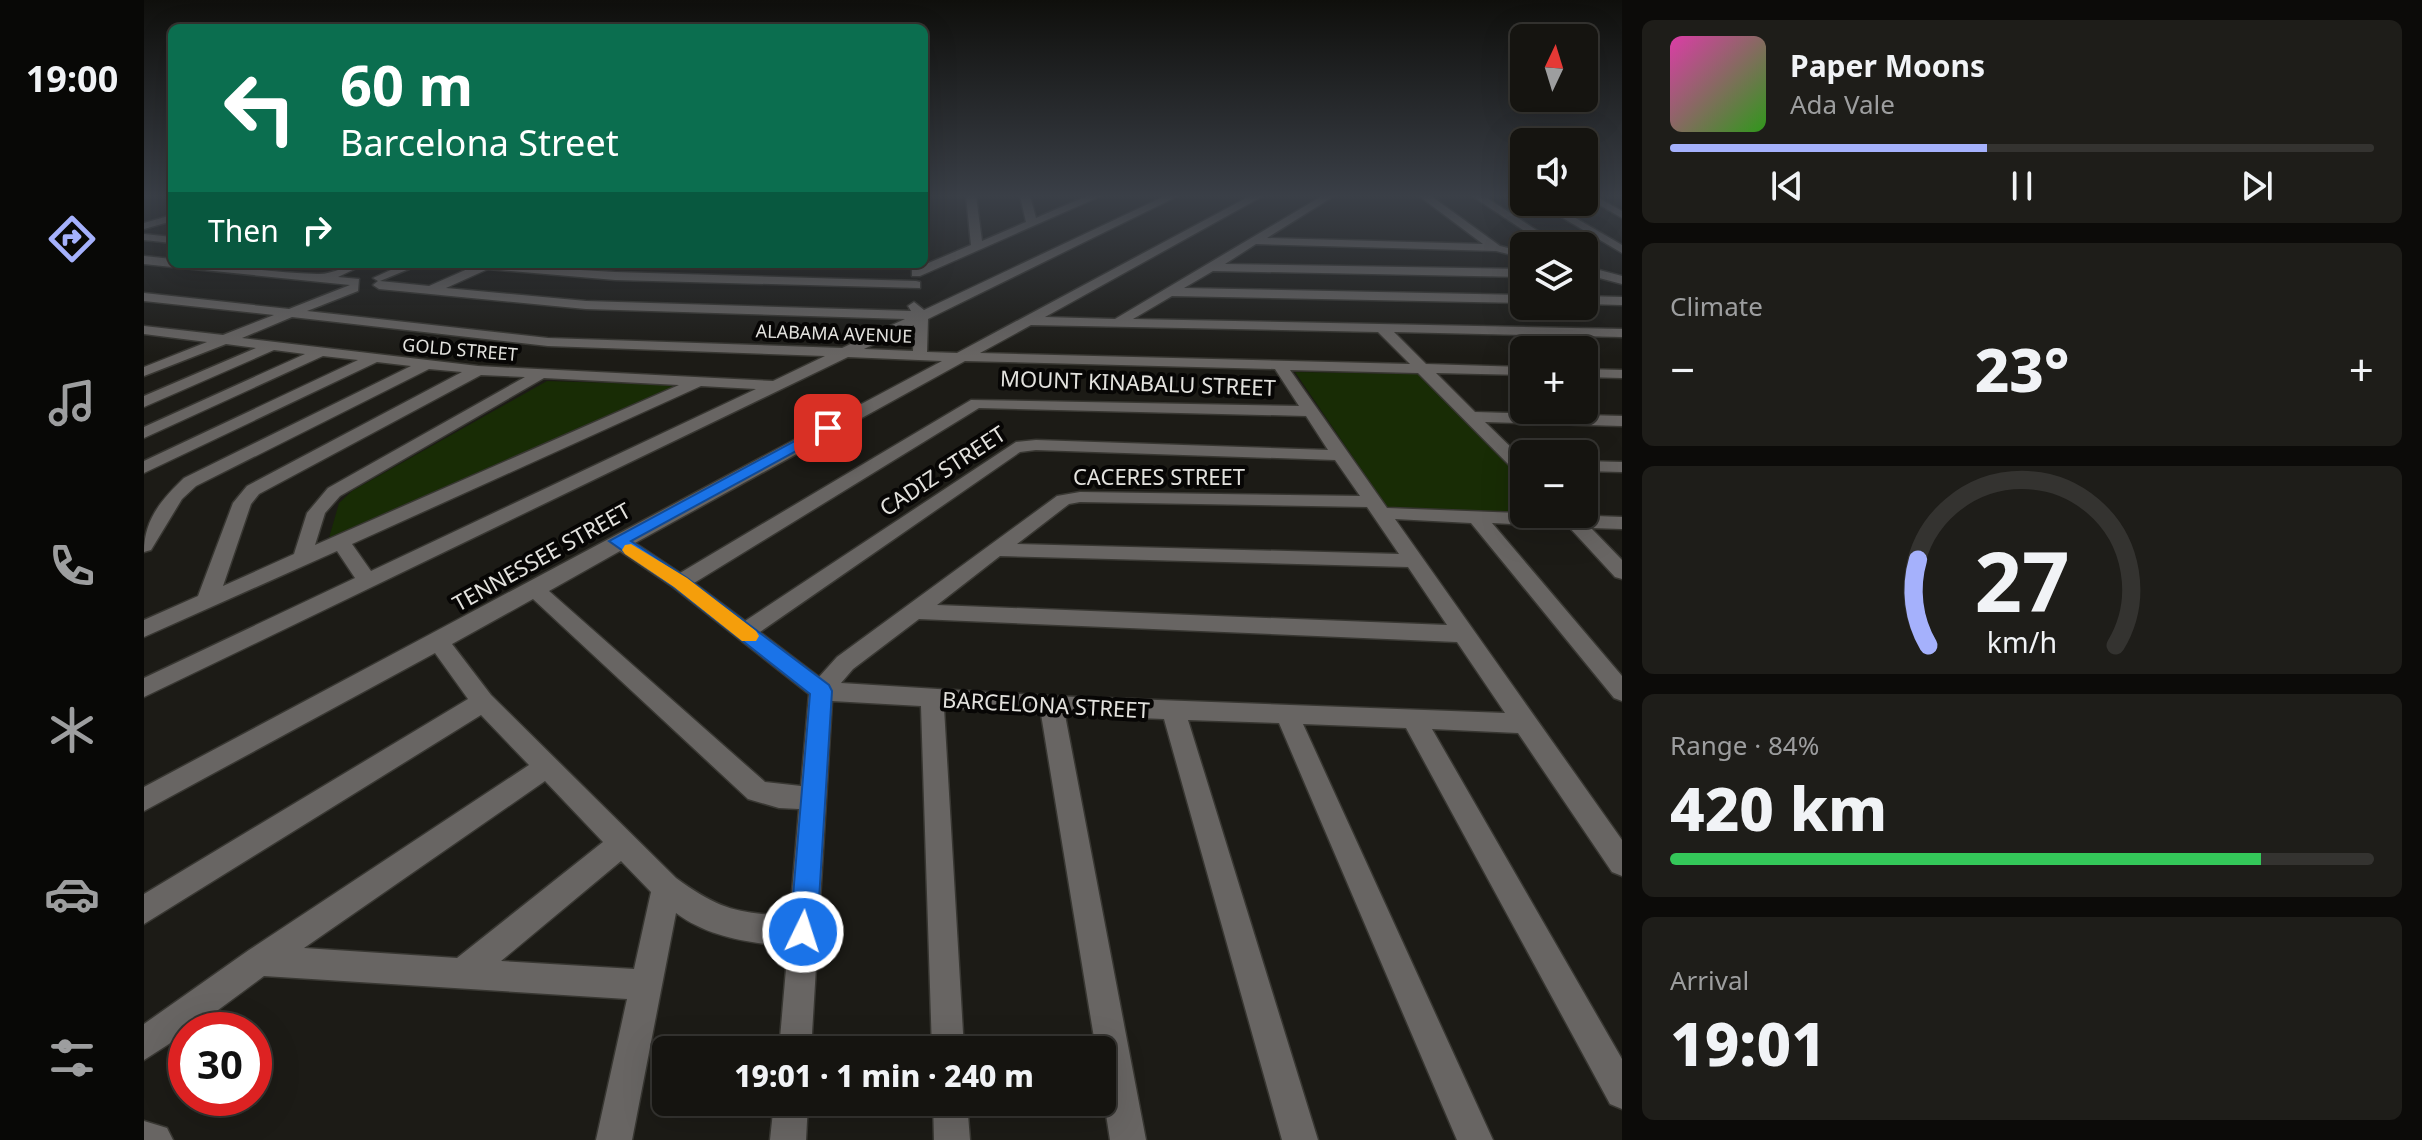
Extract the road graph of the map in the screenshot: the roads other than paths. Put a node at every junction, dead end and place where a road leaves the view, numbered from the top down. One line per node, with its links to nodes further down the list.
1 (970, 249): 14 (street)
2 (1056, 249): 27 (street)
3 (1160, 249): 28 (street, TENNESSEE STREET)
4 (1240, 249): 7 (street)
5 (144, 260): 6 (street)
6 (168, 263)
7 (1211, 267): 13 (street); 21 (street)
8 (223, 268): 16 (street)
9 (348, 268): 16 (street)
10 (407, 268): 18 (street)
11 (480, 268): 20 (street)
12 (522, 268): 14 (street)
13 (1510, 273)
14 (916, 274): 27 (street)
15 (1598, 274): 17 (street)
16 (322, 278): 19 (street)
17 (1622, 280)
18 (379, 282): 19 (street); 20 (street)
19 (354, 285): 26 (street)
20 (429, 290): 27 (street)
21 (1170, 292): 23 (street); 29 (street)
22 (144, 297): 26 (street, ALABAMA AVENUE)
23 (1510, 299)
24 (1598, 300): 25 (street)
25 (1622, 301)
26 (283, 314): 33 (street); 36 (street, ALABAMA AVENUE)
27 (913, 314): 36 (street); 37 (street)
28 (1027, 321): 29 (street); 38 (street, TENNESSEE STREET)
29 (1119, 322): 30 (street)
30 (1382, 328): 32 (street); 42 (street)
31 (144, 330): 33 (street, GOLD STREET)
32 (1622, 333)
33 (222, 340): 34 (street, GOLD STREET); 45 (street)
34 (271, 346): 35 (street, GOLD STREET); 51 (street)
35 (319, 353): 39 (street, GOLD STREET); 55 (street)
36 (842, 353): 37 (street, ALABAMA AVENUE); 50 (street)
37 (913, 356): 38 (street, ALABAMA AVENUE)
38 (959, 357): 41 (street, ALABAMA AVENUE); 68 (street, TENNESSEE STREET)
39 (372, 359): 40 (street, GOLD STREET); 60 (street)
40 (427, 364): 43 (street, GOLD STREET); 69 (street)
41 (1279, 365): 42 (street, ALABAMA AVENUE); 52 (street)
42 (1422, 369): 44 (street, ALABAMA AVENUE); 53 (street)
43 (478, 370): 48 (street, GOLD STREET); 77 (street)
44 (1510, 371)
45 (144, 372)
46 (1598, 373): 47 (street)
47 (1622, 374)
48 (539, 375): 49 (street, GOLD STREET); 71 (street)
49 (699, 381): 50 (street, GOLD STREET); 67 (street)
50 (775, 385): 74 (street)
51 (144, 402)
52 (1309, 411): 57 (street); 75 (street, MOUNT KINABALU STREET)
53 (1471, 417): 54 (street); 56 (street)
54 (1622, 421)
55 (144, 433)
56 (1510, 454)
57 (1340, 455): 61 (street); 80 (street, CADIZ STREET)
58 (1598, 466): 59 (street)
59 (1622, 467)
60 (144, 468)
61 (1376, 507): 62 (street, CACERES STREET); 70 (street, CACERES STREET); 72 (street)
62 (1476, 517): 63 (street, CACERES STREET); 85 (street)
63 (1510, 517)
64 (1598, 521): 65 (street, CACERES STREET)
65 (1622, 523)
66 (1580, 528): 73 (street)
67 (340, 541): 71 (street); 74 (street)
68 (618, 541): 75 (street); 76 (street, TENNESSEE STREET)
69 (144, 546)
70 (996, 550): 72 (street); 78 (street, CACERES STREET)
71 (303, 557): 77 (street)
72 (1411, 561): 81 (street)
73 (1622, 572)
74 (367, 580): 83 (street)
75 (680, 582): 80 (street)
76 (534, 589): 82 (street, TENNESSEE STREET); 94 (street)
77 (207, 601): 79 (street)
78 (914, 611): 81 (street); 84 (street, CACERES STREET)
79 (144, 629)
80 (744, 632): 84 (street)
81 (1464, 634): 92 (street)
82 (437, 640): 87 (street); 95 (street, TENNESSEE STREET)
83 (144, 688)
84 (821, 691): 86 (street, BARCELONA STREET); 94 (street)
85 (1622, 692)
86 (932, 698): 88 (street, BARCELONA STREET); 105 (street)
87 (483, 702): 93 (street); 99 (street)
88 (1051, 705): 89 (street, BARCELONA STREET); 115 (street)
89 (1173, 710): 90 (street, BARCELONA STREET); 116 (street)
90 (1287, 715): 91 (street, BARCELONA STREET); 117 (street)
91 (1414, 720): 92 (street, BARCELONA STREET); 107 (street)
92 (1523, 723): 97 (street)
93 (547, 766): 96 (street); 101 (street)
94 (813, 798): 100 (street)
95 (144, 800)
96 (622, 843): 98 (street); 102 (street)
97 (1622, 863)
98 (666, 888): 100 (street); 103 (street)
99 (144, 910)
100 (803, 932): 104 (street)
101 (260, 961): 102 (street); 106 (street)
102 (462, 973): 103 (street)
103 (646, 985): 112 (street)
104 (796, 1036)
105 (947, 1036)
106 (144, 1044)
107 (1622, 1092)
108 (790, 1116): 113 (street)
109 (951, 1116): 114 (street)
110 (144, 1139): 111 (street)
111 (155, 1140)
112 (614, 1140)
113 (788, 1140)
114 (952, 1140)
115 (1128, 1140)
116 (1300, 1140)
117 (1475, 1140)

